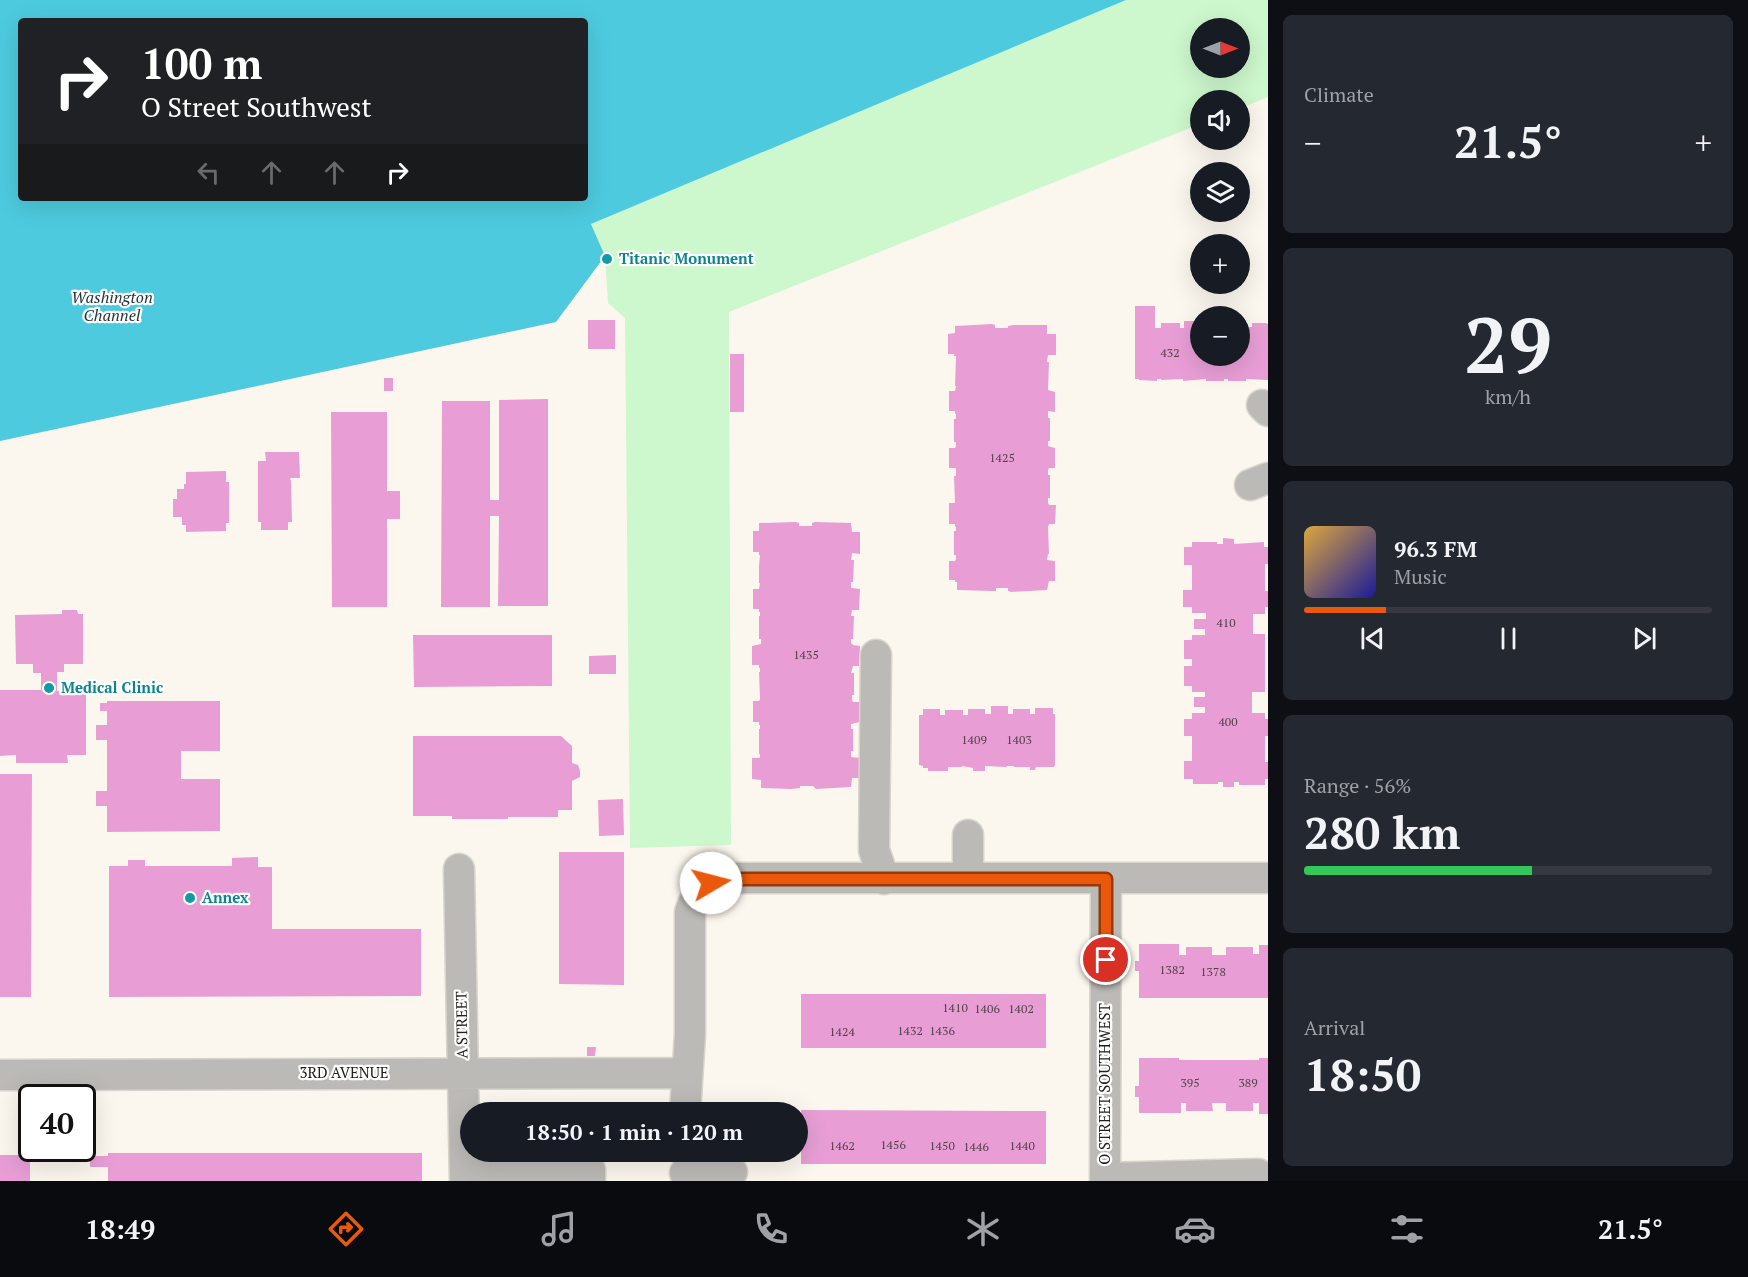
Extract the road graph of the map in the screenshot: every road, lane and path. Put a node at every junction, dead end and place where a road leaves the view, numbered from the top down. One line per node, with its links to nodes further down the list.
1 (876, 655): 5 (street)
2 (968, 835): 6 (street)
3 (459, 869): 8 (street, A STREET)
4 (1268, 878): 7 (street)
5 (884, 879): 6 (street); 9 (street)
6 (968, 879): 7 (street)
7 (1106, 879): 16 (street, O STREET SOUTHWEST)
8 (464, 1073): 9 (street, 3RD AVENUE); 10 (street, 3RD AVENUE); 14 (street, A STREET)
9 (687, 1073): 11 (street)
10 (0, 1075)
11 (686, 1102)
12 (685, 1169): 13 (street)
13 (732, 1172)
14 (465, 1175): 15 (street)
15 (521, 1175): 17 (street)
16 (1105, 1180): 18 (street)
17 (590, 1181)
18 (1258, 1181)

